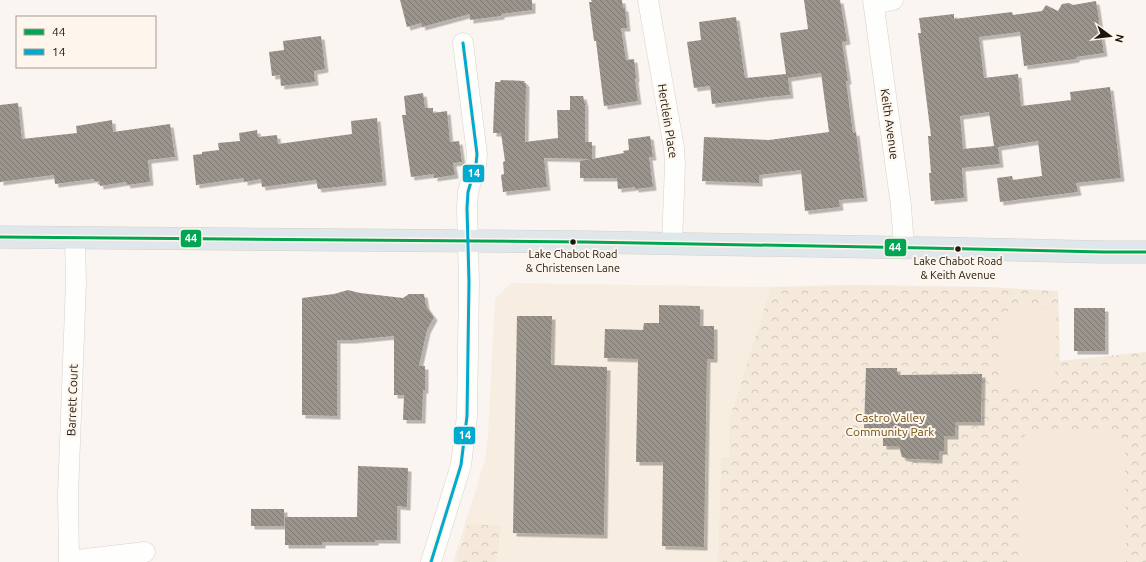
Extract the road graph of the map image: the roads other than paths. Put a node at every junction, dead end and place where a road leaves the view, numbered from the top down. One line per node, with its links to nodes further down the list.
1 (648, 0): 8 (street, Hertlein Place)
2 (893, 0): 3 (street)
3 (873, 2): 9 (street, Keith Avenue)
4 (463, 43): 7 (street)
5 (0, 238): 6 (main road)
6 (75, 238): 7 (main road); 12 (street, Barrett Court)
7 (469, 241): 8 (main road); 13 (street)
8 (672, 244): 9 (main road)
9 (904, 248): 10 (main road)
10 (1146, 252)
11 (145, 552): 12 (street)
12 (69, 561)
13 (431, 562)

